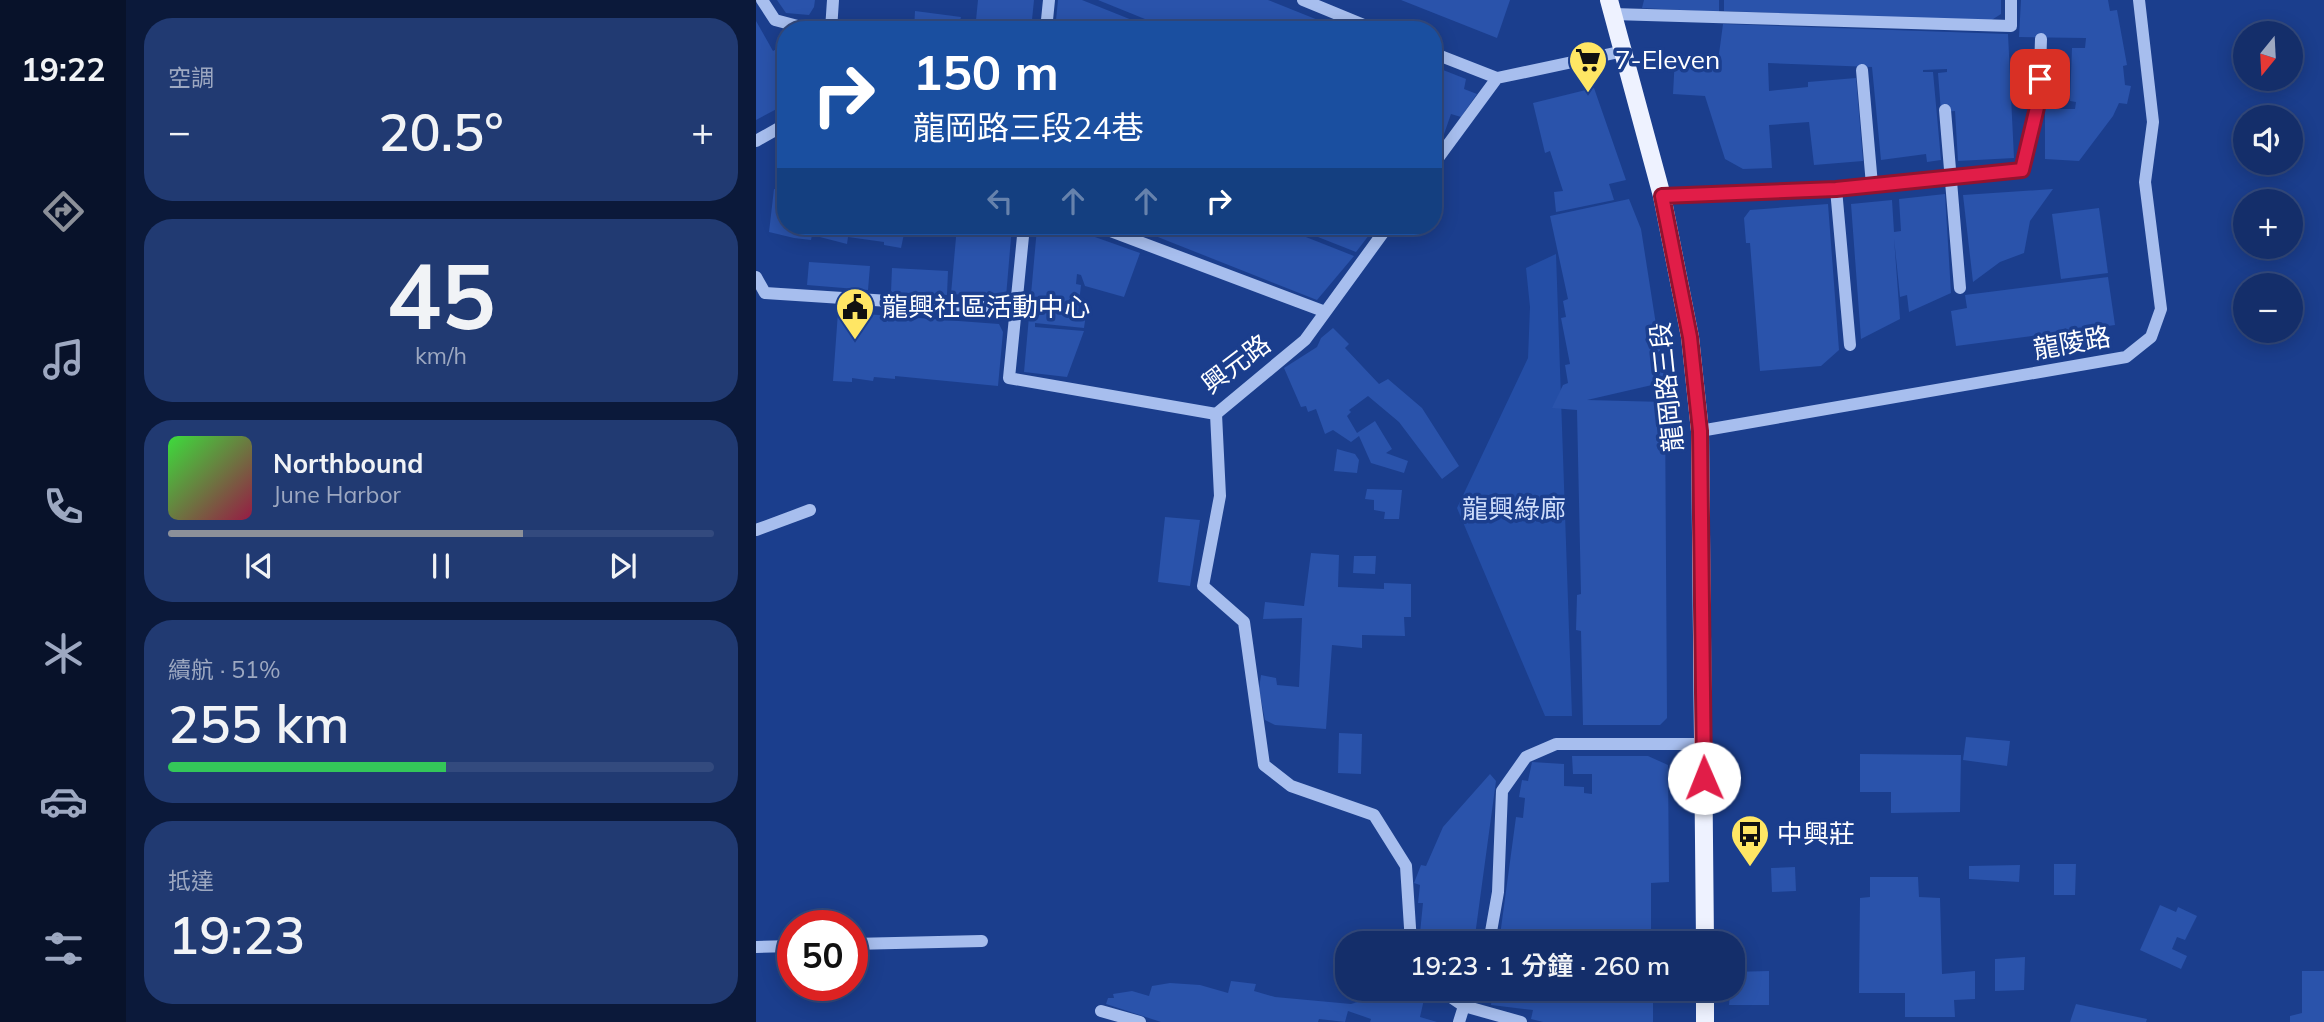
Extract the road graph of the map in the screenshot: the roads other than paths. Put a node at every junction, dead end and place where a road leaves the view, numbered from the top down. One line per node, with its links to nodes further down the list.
1 (762, 0): 8 (street)
2 (833, 0): 9 (street)
3 (1049, 0): 10 (street)
4 (1303, 0): 11 (street)
5 (2011, 0): 7 (street)
6 (2139, 0): 34 (street, 龍陵路)
7 (1611, 7): 13 (main road, 龍岡路三段)
8 (779, 21)
9 (832, 21)
10 (1047, 21)
11 (1354, 21)
12 (2041, 39): 21 (street)
13 (1624, 51): 16 (street); 24 (main road, 龍岡路三段)
14 (1442, 57): 16 (street)
15 (1862, 70): 22 (street)
16 (1497, 78): 20 (street)
17 (1945, 110): 21 (street)
18 (777, 129): 19 (street)
19 (756, 141)
20 (1442, 153)
21 (1951, 177): 22 (street); 29 (street)
22 (1872, 185): 23 (street)
23 (1836, 189): 24 (street); 32 (street)
24 (1662, 196): 34 (main road, 龍岡路三段)
25 (1023, 235): 30 (street)
26 (1121, 235): 31 (street)
27 (1381, 235): 31 (street, 興元路)
28 (756, 276): 30 (street)
29 (1961, 288)
30 (1013, 309): 33 (street, 興元路)
31 (1323, 312): 33 (street, 興元路)
32 (1850, 345)
33 (1216, 414): 38 (street)
34 (1700, 431): 37 (main road, 龍岡路三段)
35 (810, 510): 36 (street)
36 (756, 530)
37 (1704, 744): 39 (street); 40 (main road, 龍岡路三段)
38 (1410, 931)
39 (1491, 931)
40 (1705, 931)
41 (982, 941): 42 (street)
42 (868, 944)
43 (777, 946): 44 (street)
44 (756, 947)
45 (1456, 1001): 48 (street)
46 (1467, 1001): 48 (street)
47 (1705, 1001): 53 (main road)
48 (1464, 1006): 51 (street); 52 (street)
49 (1101, 1011): 50 (street)
50 (1140, 1022)
51 (1459, 1022)
52 (1521, 1022)
53 (1705, 1022)

